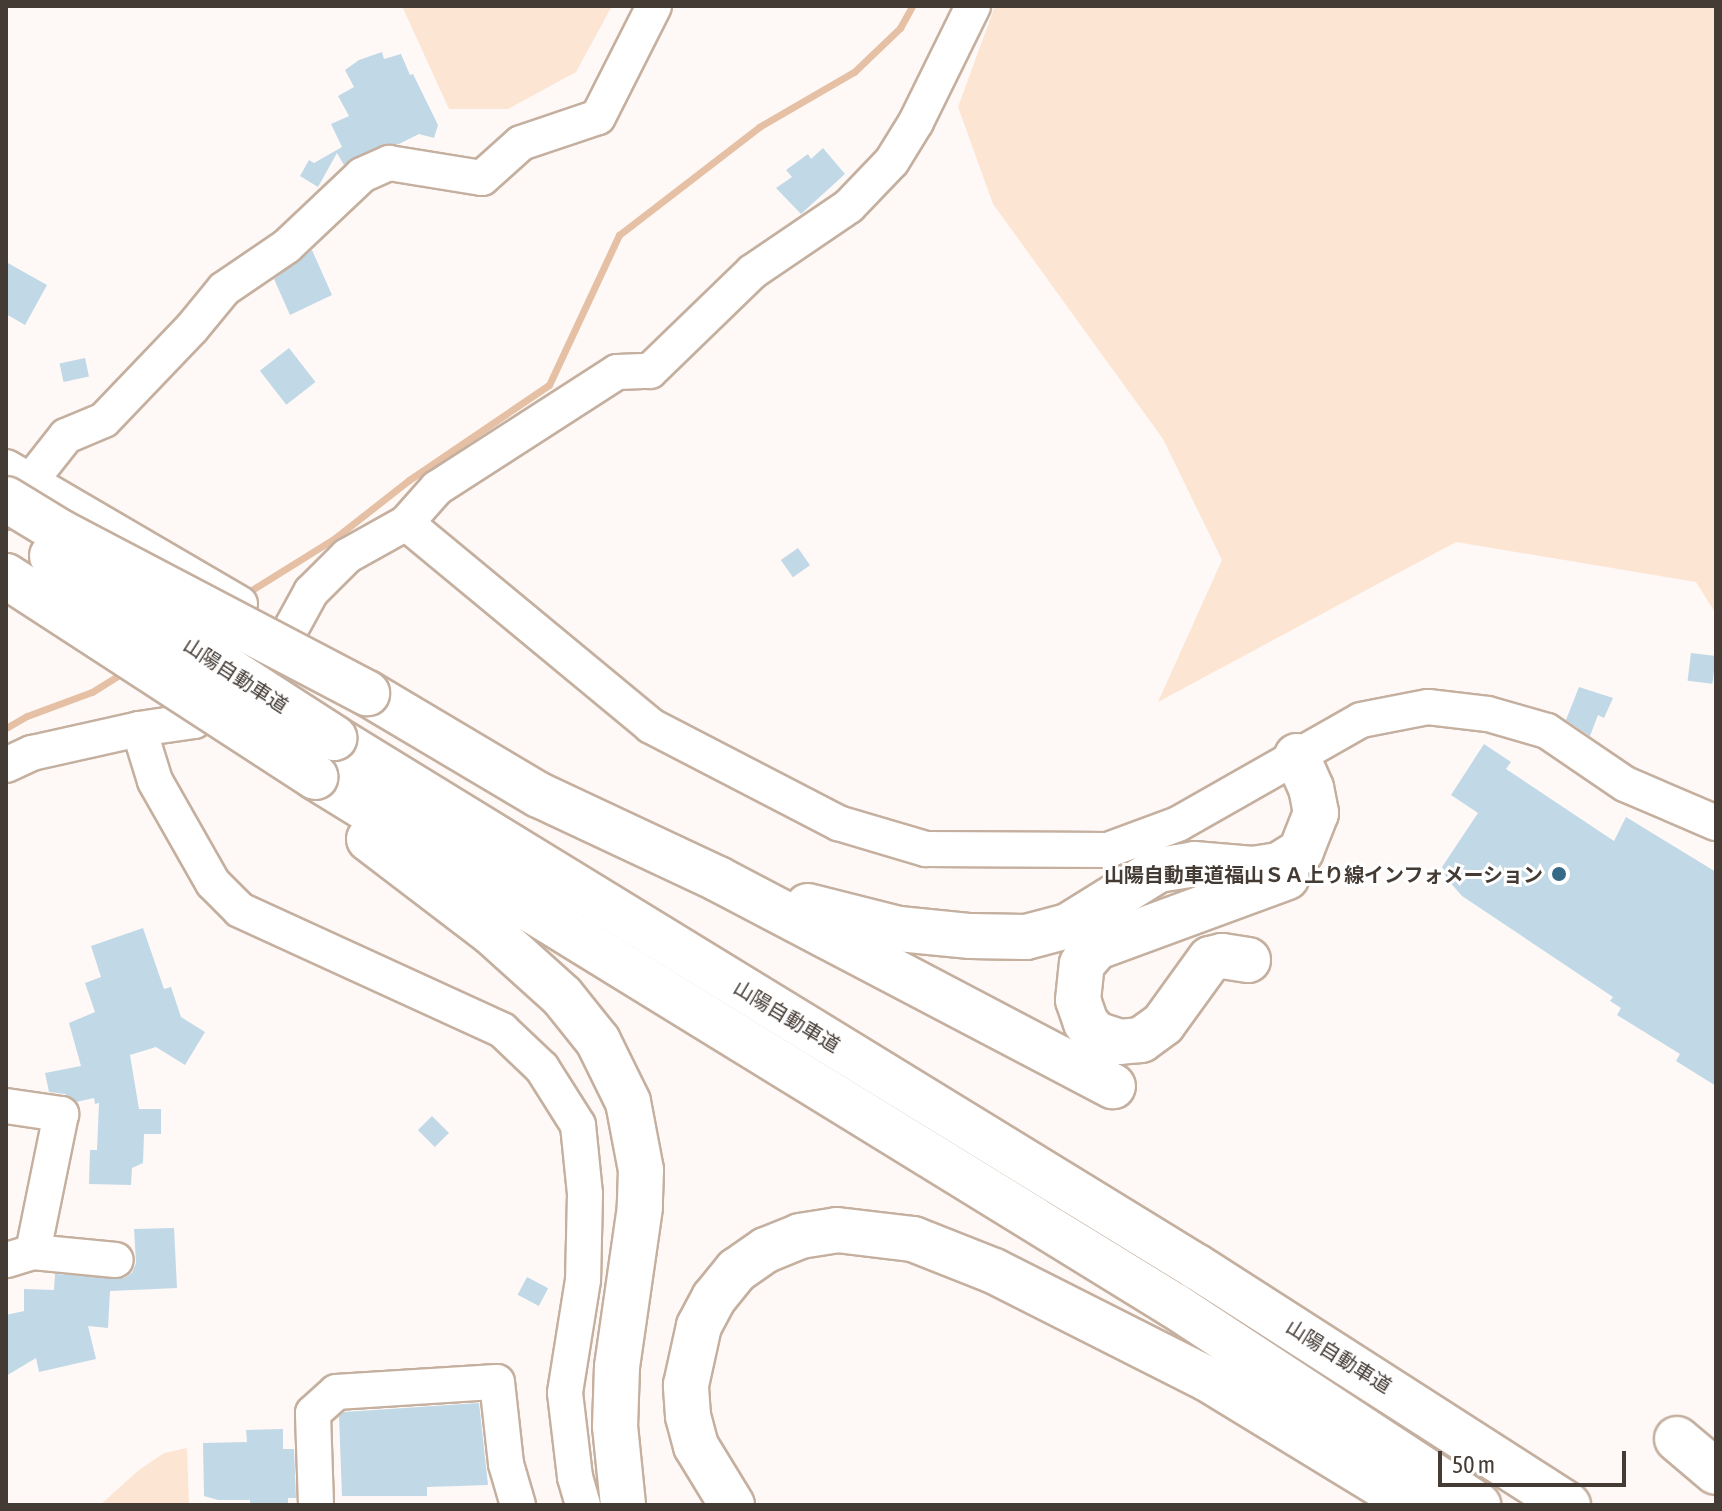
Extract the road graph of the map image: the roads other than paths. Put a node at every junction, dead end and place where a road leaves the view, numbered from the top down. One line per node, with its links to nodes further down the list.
1 (654, 6): 3 (street)
2 (973, 6): 5 (street)
3 (14, 482): 4 (street); 8 (street); 15 (highway, bridge)
4 (6, 512)
5 (406, 523): 8 (street); 10 (street)
6 (6, 527): 33 (highway, 山陽自動車道, bridge)
7 (6, 576): 12 (highway, 山陽自動車道, bridge)
8 (289, 633): 9 (street)
9 (139, 729): 11 (street); 28 (street)
10 (1297, 756): 13 (street); 14 (highway); 16 (highway)
11 (6, 765)
12 (310, 783): 29 (highway); 32 (highway, 山陽自動車道)
13 (1716, 823)
14 (1141, 878): 16 (street); 17 (highway)
15 (718, 879): 17 (highway); 20 (highway)
16 (1161, 923): 19 (highway)
17 (1026, 937): 19 (street)
18 (1248, 960): 19 (highway)
19 (1079, 975)
20 (1113, 1086)
21 (6, 1106): 22 (street)
22 (20, 1256): 23 (street)
23 (116, 1260)
24 (1677, 1439): 25 (highway)
25 (1716, 1472)
26 (316, 1505): 27 (street)
27 (518, 1505)
28 (583, 1505)
29 (623, 1505)
30 (732, 1505): 31 (highway)
31 (1414, 1505)
32 (1478, 1505)
33 (1568, 1505)

